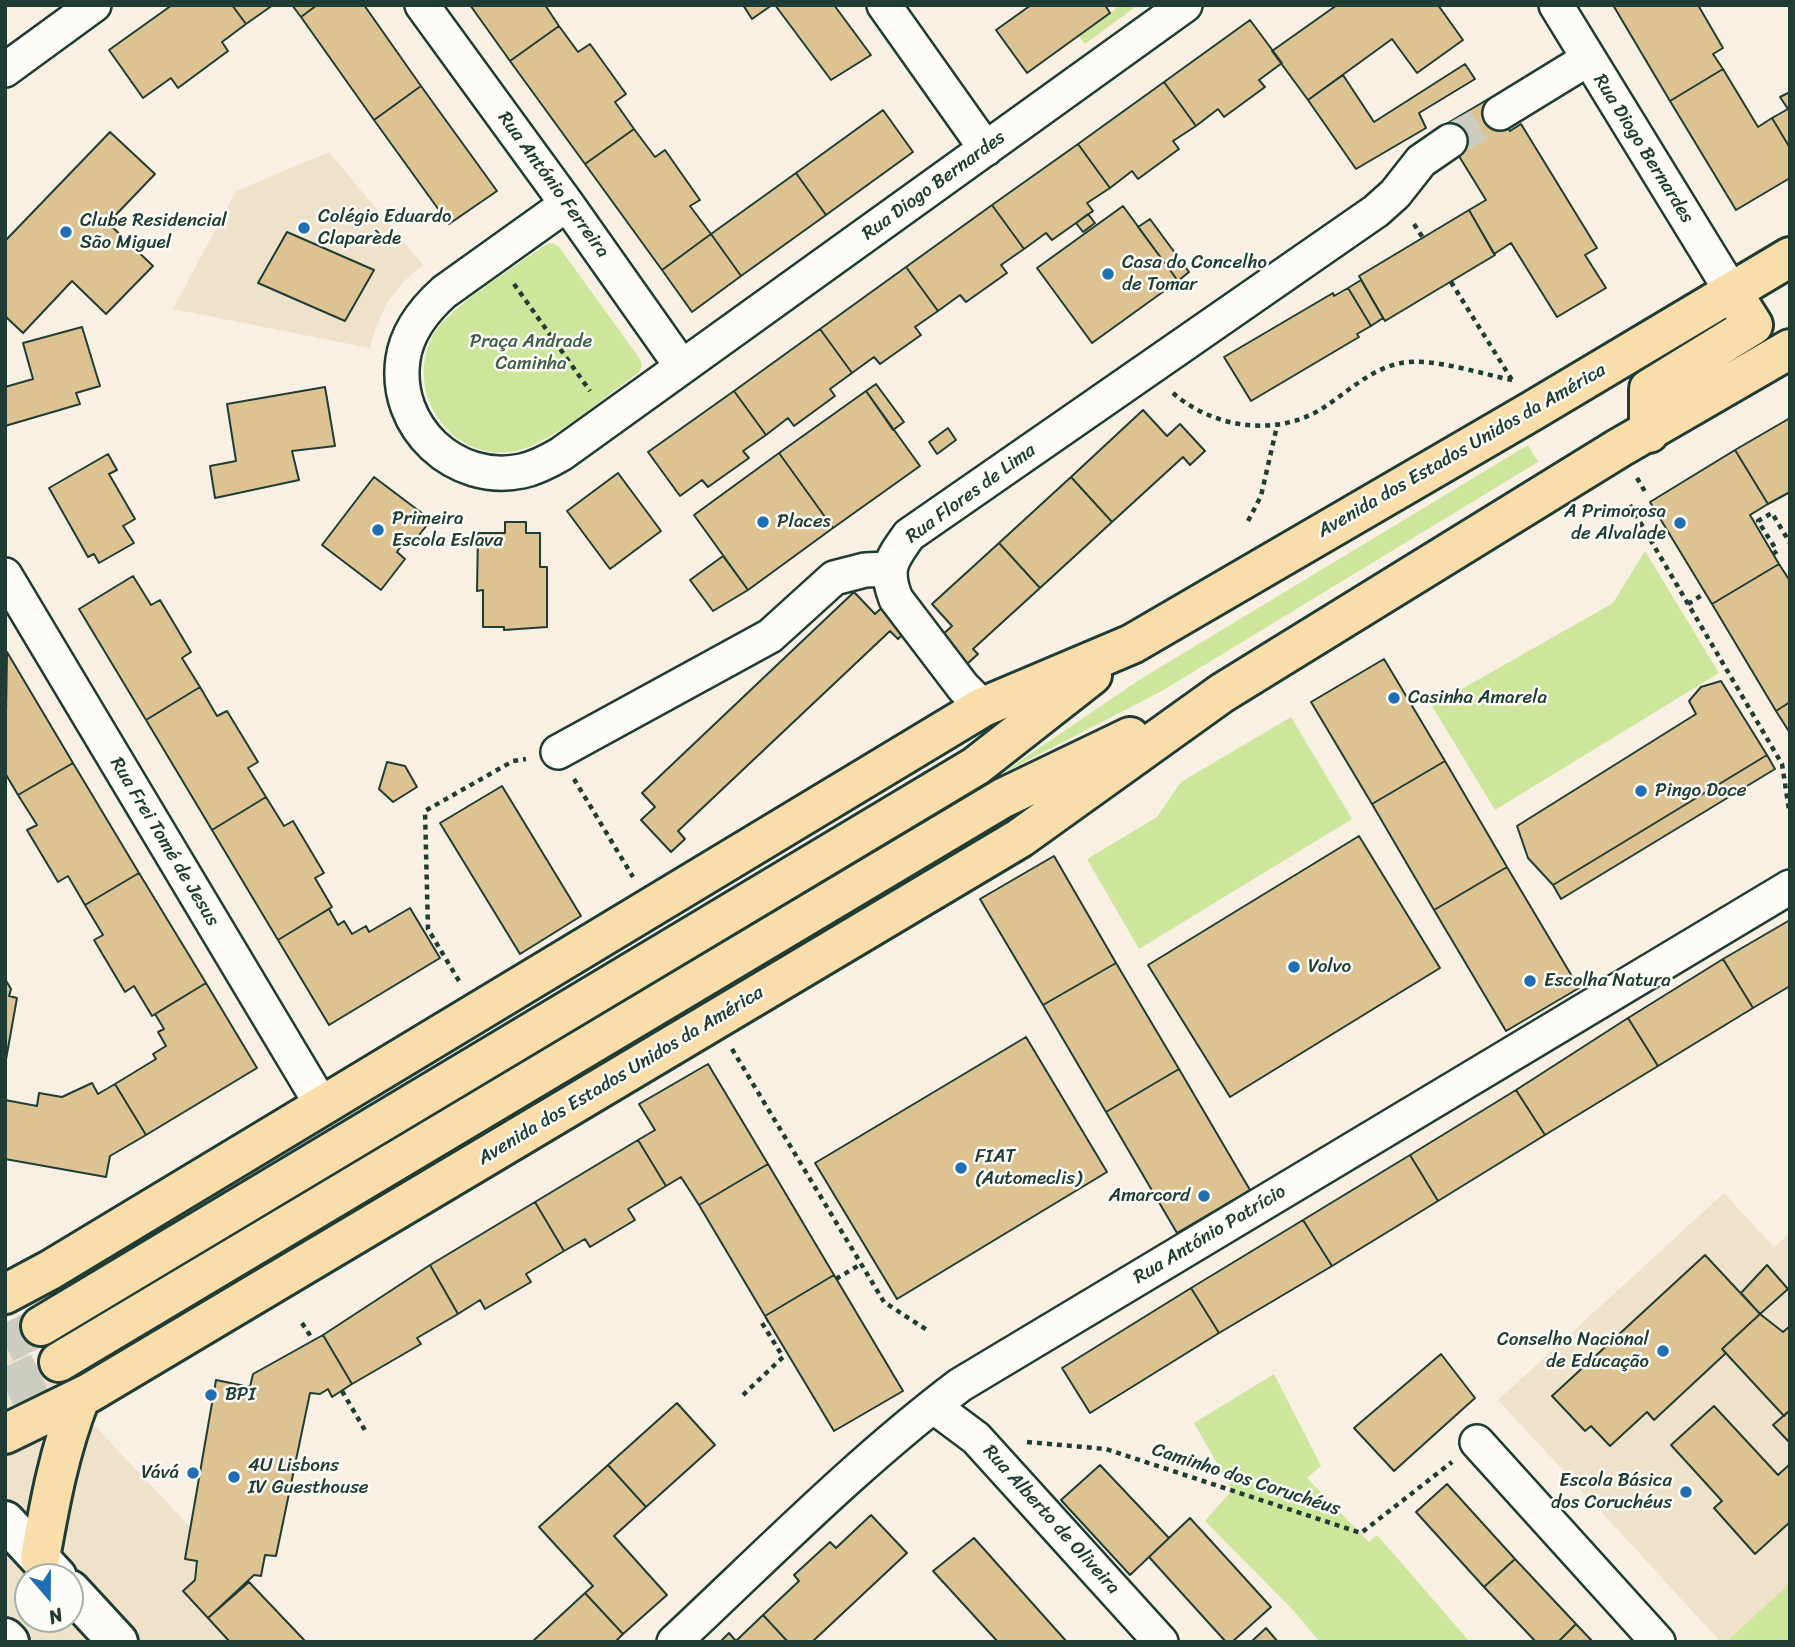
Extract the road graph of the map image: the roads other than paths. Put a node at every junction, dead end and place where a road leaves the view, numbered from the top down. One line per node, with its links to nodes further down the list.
1 (94, 5): 7 (street)
2 (422, 5): 11 (street, Rua António Ferreira)
3 (884, 5): 10 (street)
4 (1185, 5): 10 (street, Rua Diogo Bernardes)
5 (1556, 5): 6 (street, Rua Diogo Bernardes)
6 (1588, 59): 8 (street); 13 (street, Rua Diogo Bernardes)
7 (5, 69)
8 (1500, 113)
9 (1450, 141): 17 (street, Rua Flores de Lima)
10 (986, 149): 15 (street, Rua Diogo Bernardes)
11 (567, 204): 15 (street, Rua António Ferreira); 15 (street)
12 (1790, 257): 13 (main road, Avenida dos Estados Unidos da América)
13 (1732, 292): 16 (main road); 19 (main road, Avenida dos Estados Unidos da América)
14 (1790, 349): 16 (main road, Avenida dos Estados Unidos da América)
15 (682, 367)
16 (1649, 433): 20 (main road, Avenida dos Estados Unidos da América)
17 (889, 569): 21 (street); 22 (street)
18 (5, 575): 24 (street, Rua Frei Tomé de Jesus)
19 (1132, 644): 21 (main road, Avenida dos Estados Unidos da América); 26 (main road, Avenida dos Estados Unidos da América)
20 (1222, 693): 27 (main road, Avenida dos Estados Unidos da América); 28 (main road, Avenida dos Estados Unidos da América)
21 (983, 707): 24 (main road, Avenida dos Estados Unidos da América)
22 (558, 752)
23 (1790, 887): 29 (street, Rua António Patrício)
24 (323, 1107): 25 (main road, Avenida dos Estados Unidos da América)
25 (5, 1294)
26 (41, 1326)
27 (59, 1362)
28 (80, 1398): 30 (main road, Avenida dos Estados Unidos da América); 34 (main road)
29 (933, 1406): 36 (street, Rua Alberto de Oliveira); 38 (street, Rua António Patrício)
30 (5, 1434)
31 (1477, 1442): 39 (street)
32 (5, 1521): 33 (main road)
33 (44, 1563)
34 (49, 1563)
35 (84, 1605): 37 (main road)
36 (1160, 1641)
37 (118, 1642)
38 (674, 1642)
39 (1658, 1642)

